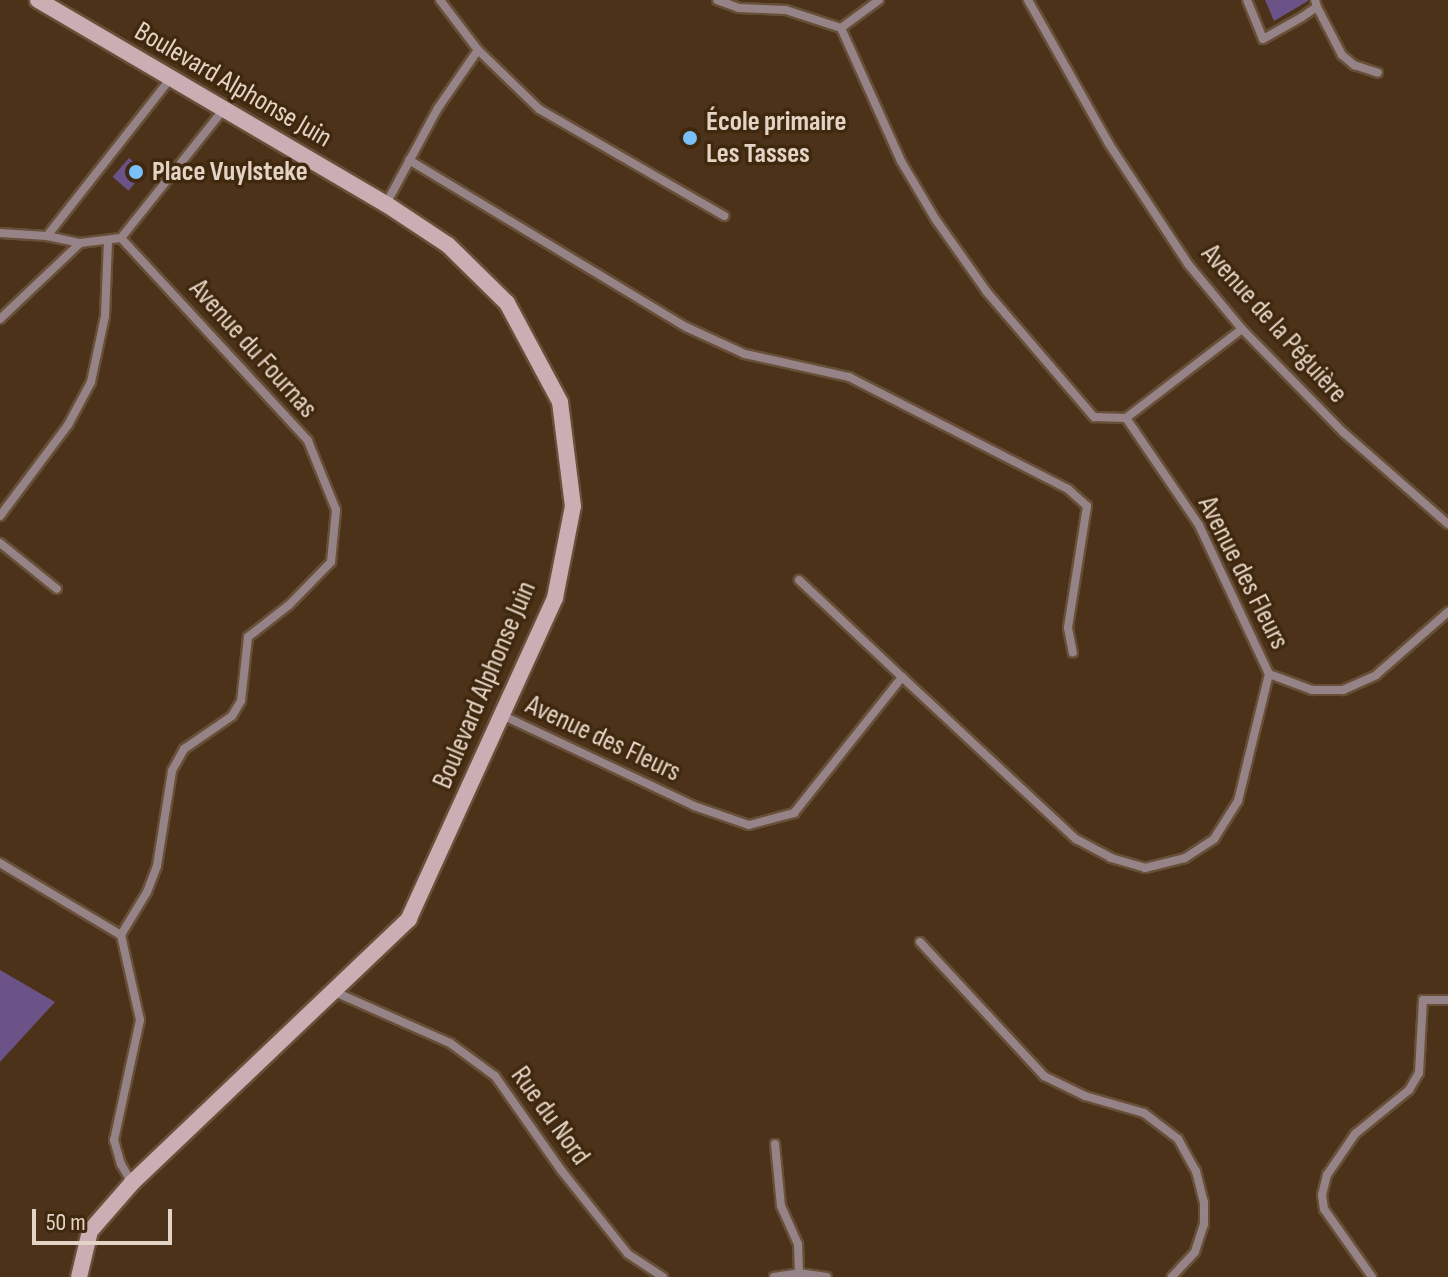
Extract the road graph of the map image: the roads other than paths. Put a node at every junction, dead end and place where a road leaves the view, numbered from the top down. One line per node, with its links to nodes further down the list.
1 (38, 0): 11 (street, Boulevard Alphonse Juin)
2 (440, 0): 9 (street)
3 (717, 0): 8 (street)
4 (879, 0): 8 (street)
5 (1028, 0): 22 (street, Avenue de la Péguière)
6 (1247, 0): 7 (street)
7 (1316, 3): 10 (street)
8 (841, 28): 23 (street)
9 (478, 50): 13 (street); 15 (street)
10 (1378, 73)
11 (170, 79): 12 (street, Boulevard Alphonse Juin); 17 (street)
12 (223, 110): 14 (street, Boulevard Alphonse Juin); 18 (street)
13 (409, 160): 14 (street); 30 (street)
14 (386, 204): 33 (street, Boulevard Alphonse Juin)
15 (724, 216)
16 (0, 233): 17 (street)
17 (47, 236): 20 (street)
18 (121, 238): 19 (street); 35 (street, Avenue du Fournas)
19 (108, 242): 20 (street); 24 (street)
20 (80, 243): 21 (street)
21 (0, 319)
22 (1242, 329): 23 (street); 25 (street, Avenue de la Péguière)
23 (1126, 418): 31 (street, Avenue des Fleurs)
24 (0, 516)
25 (1448, 524)
26 (0, 543): 28 (street)
27 (799, 580): 32 (street)
28 (57, 589)
29 (1448, 612): 31 (street)
30 (1073, 653)
31 (1269, 674): 32 (street, Avenue des Fleurs)
32 (902, 677): 33 (street, Avenue des Fleurs)
33 (504, 716): 37 (street, Boulevard Alphonse Juin)
34 (0, 863): 35 (street)
35 (121, 935): 40 (street)
36 (920, 942): 42 (street)
37 (335, 992): 40 (street, Boulevard Alphonse Juin); 44 (street, Rue du Nord)
38 (1448, 1000): 48 (street)
39 (775, 1144): 41 (street)
40 (132, 1183): 43 (street, Boulevard Alphonse Juin)
41 (799, 1273): 45 (street); 46 (street)
42 (1176, 1274): 47 (street)
43 (79, 1277)
44 (663, 1277)
45 (774, 1277)
46 (827, 1277)
47 (1189, 1277)
48 (1372, 1277)

